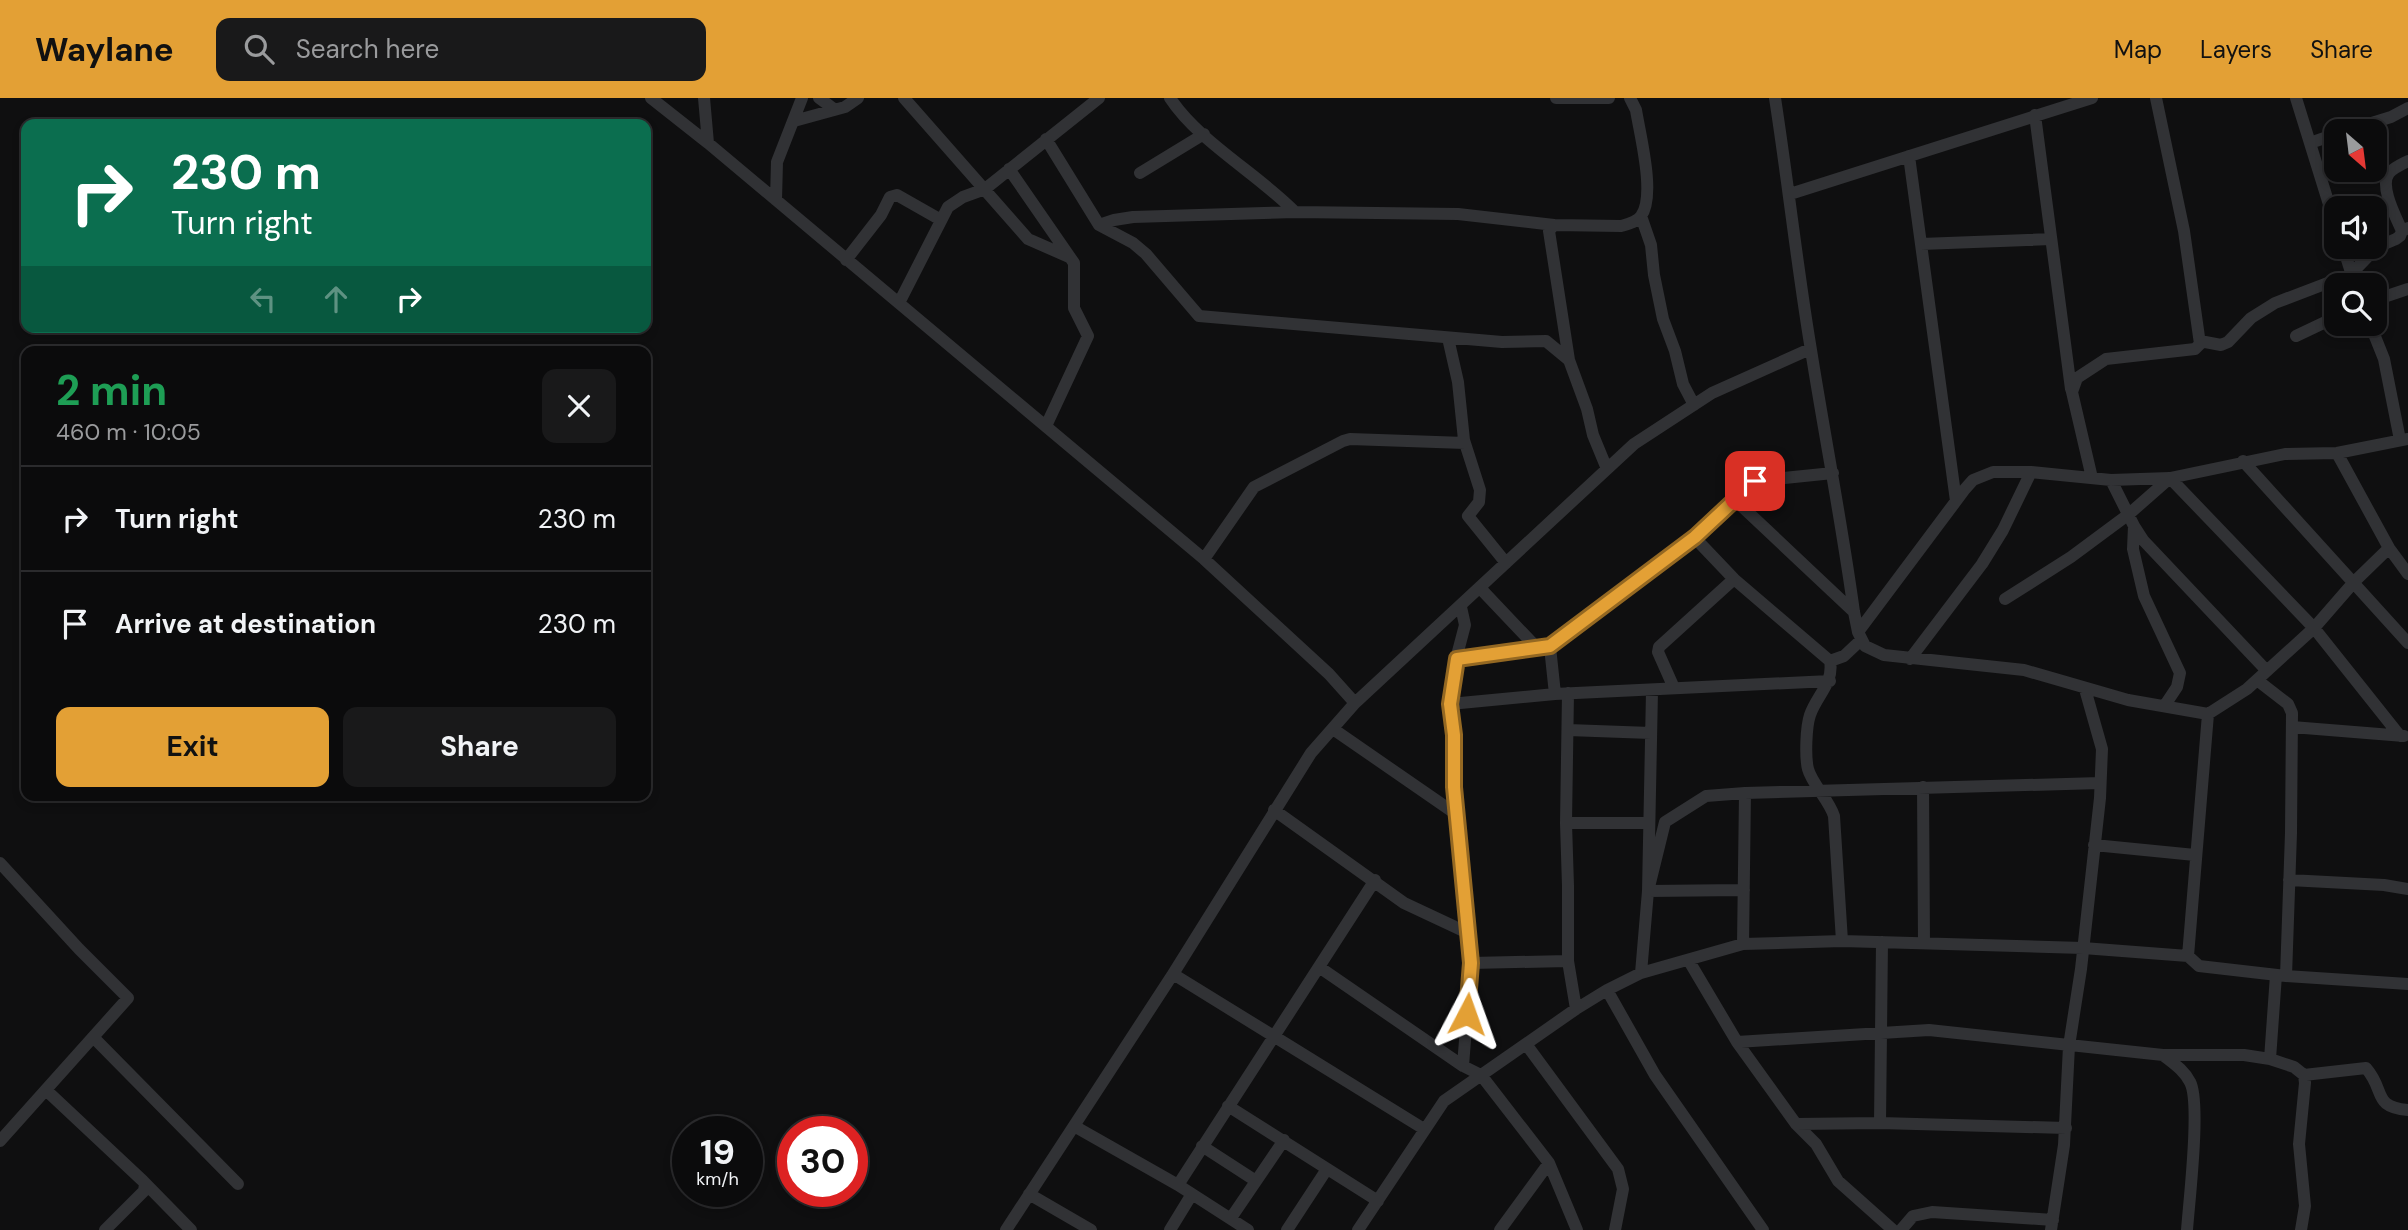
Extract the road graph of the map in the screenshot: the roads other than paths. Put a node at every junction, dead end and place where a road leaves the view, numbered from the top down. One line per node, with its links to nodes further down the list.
1 (651, 98): 24 (street)
2 (704, 98): 24 (street)
3 (802, 98): 20 (street)
4 (819, 98): 17 (street)
5 (858, 98): 17 (street)
6 (904, 98): 30 (street)
7 (1098, 98): 23 (street)
8 (1170, 98): 21 (street)
9 (1556, 98): 10 (street)
10 (1609, 98)
11 (1630, 98): 35 (street)
12 (1774, 98): 31 (street)
13 (2092, 98): 18 (street)
14 (2157, 98): 55 (street)
15 (2296, 98): 25 (street)
16 (2408, 108): 19 (street)
17 (834, 109): 20 (street)
18 (2035, 115): 26 (street); 42 (street)
19 (2385, 119)
20 (794, 121): 33 (street)
21 (1204, 134): 29 (street); 34 (street)
22 (2324, 138): 25 (street)
23 (1046, 139): 28 (street); 38 (street)
24 (708, 143): 33 (street)
25 (2310, 143): 32 (street)
26 (1909, 156): 31 (street); 43 (street)
27 (2408, 161): 40 (street)
28 (1009, 169): 30 (street); 44 (street)
29 (1140, 173)
30 (985, 189): 36 (street); 44 (street)
31 (1790, 194): 56 (street)
32 (2327, 196)
33 (776, 200): 45 (street)
34 (1295, 212): 37 (street); 39 (street)
35 (1641, 216): 39 (street); 59 (street)
36 (941, 220): 45 (street); 50 (street)
37 (1114, 220): 38 (street); 41 (street)
38 (1099, 225): 41 (street)
39 (1554, 225): 57 (street)
40 (2405, 229): 46 (street)
41 (1116, 234): 54 (street)
42 (2051, 239): 43 (street); 58 (street)
43 (1921, 244): 72 (street)
44 (1069, 258): 60 (street)
45 (846, 261): 50 (street)
46 (2358, 273)
47 (2324, 289): 55 (street)
48 (2408, 289): 49 (street)
49 (2387, 296)
50 (899, 303): 60 (street)
51 (2324, 322): 52 (street)
52 (2296, 335)
53 (2375, 336): 61 (street)
54 (1448, 338): 57 (street); 62 (street)
55 (2200, 341): 58 (street)
56 (1810, 349): 59 (street); 67 (street)
57 (1569, 360): 65 (street)
58 (2072, 392): 68 (street)
59 (1694, 405): 65 (street)
60 (1046, 426): 76 (street)
61 (2404, 440): 63 (street)
62 (1465, 443): 76 (street); 77 (street)
63 (2337, 453): 64 (street); 75 (street)
64 (2244, 461): 69 (street); 80 (street)
65 (1607, 469): 77 (street)
66 (2031, 472): 68 (street); 72 (street); 90 (street)
67 (1833, 473): 71 (street); 84 (street)
68 (2092, 478): 70 (street)
69 (2170, 478): 70 (street); 73 (street); 85 (street)
70 (2111, 480): 73 (street)
71 (1734, 499): 74 (street); 84 (street)
72 (1956, 501): 86 (street)
73 (2132, 520): 82 (street); 92 (street); 100 (street)
74 (1695, 537): 79 (street); 88 (street)
75 (2389, 548): 78 (street); 80 (street)
76 (1204, 559): 98 (street)
77 (1506, 563): 81 (street)
78 (2408, 574)
79 (1734, 579): 91 (street); 94 (street)
80 (2354, 582): 85 (street); 87 (street)
81 (1480, 588): 83 (street); 88 (street)
82 (2005, 599)
83 (1461, 607): 89 (street); 98 (street)
84 (1853, 612): 86 (street)
85 (2314, 628): 92 (street); 106 (street)
86 (1859, 636): 90 (street); 91 (street)
87 (2408, 643)
88 (1544, 647): 89 (street); 97 (street)
89 (1457, 659): 99 (street)
90 (1910, 659): 95 (street)
91 (1830, 661): 93 (street)
92 (2262, 675): 101 (street); 102 (street)
93 (1830, 681): 94 (street); 109 (street)
94 (1674, 688): 96 (street)
95 (2085, 689): 100 (street); 107 (street)
96 (1652, 691): 97 (street); 105 (street)
97 (1562, 694): 99 (street); 104 (street)
98 (1355, 703): 103 (street)
99 (1450, 704): 112 (street)
100 (2165, 705): 101 (street)
101 (2208, 714): 116 (street)
102 (2292, 727): 106 (street); 119 (street)
103 (1332, 729): 111 (street); 112 (street)
104 (1568, 730): 105 (street); 113 (street)
105 (1651, 733): 114 (street)
106 (2404, 736)
107 (2101, 783): 108 (street); 115 (street)
108 (1923, 787): 109 (street); 126 (street)
109 (1820, 789): 110 (street); 124 (street)
110 (1745, 793): 121 (street); 122 (street)
111 (1274, 810): 118 (street); 135 (street)
112 (1456, 814): 123 (street)
113 (1566, 823): 114 (street); 130 (street)
114 (1649, 823): 122 (street)
115 (2094, 845): 116 (street); 128 (street)
116 (2195, 855): 129 (street)
117 (0, 863): 142 (street)
118 (1375, 880): 123 (street); 133 (street)
119 (2288, 880): 120 (street); 136 (street)
120 (2408, 889)
121 (1744, 890): 122 (street); 127 (street)
122 (1648, 891): 134 (street)
123 (1468, 933): 132 (street)
124 (1842, 941): 125 (street); 127 (street)
125 (1882, 942): 126 (street); 140 (street)
126 (1924, 943): 128 (street)
127 (1743, 944): 131 (street)
128 (2083, 948): 129 (street); 145 (street)
129 (2188, 956): 136 (street)
130 (1568, 961): 132 (street); 139 (street)
131 (1689, 961): 134 (street); 143 (street)
132 (1471, 963): 148 (street)
133 (1319, 967): 141 (street); 148 (street)
134 (1641, 973): 138 (street)
135 (1173, 974): 141 (street); 156 (street)
136 (2281, 975): 137 (street); 147 (street)
137 (2408, 985)
138 (1607, 990): 139 (street); 184 (street)
139 (1576, 1009): 144 (street)
140 (1882, 1032): 143 (street); 145 (street); 154 (street)
141 (1275, 1037): 152 (street); 158 (street)
142 (94, 1038): 151 (street); 166 (street)
143 (1738, 1042): 155 (street)
144 (1526, 1044): 149 (street); 183 (street)
145 (2069, 1046): 146 (street); 157 (street)
146 (2163, 1055): 147 (street); 187 (street)
147 (2270, 1059): 150 (street)
148 (1463, 1066): 149 (street)
149 (1481, 1075): 158 (street); 162 (street)
150 (2304, 1075): 153 (street); 188 (street)
151 (47, 1091): 160 (street); 165 (street)
152 (1227, 1106): 159 (street); 161 (street)
153 (2408, 1110)
154 (1880, 1123): 155 (street); 157 (street)
155 (1796, 1124): 185 (street)
156 (1074, 1126): 167 (street); 168 (street)
157 (2066, 1128): 172 (street)
158 (1424, 1129): 170 (street)
159 (1284, 1140): 163 (street); 164 (street)
160 (0, 1141)
161 (1202, 1146): 164 (street); 167 (street)
162 (1549, 1163): 181 (street); 182 (street)
163 (1327, 1168): 170 (street); 179 (street)
164 (1256, 1181): 171 (street)
165 (145, 1184): 173 (street); 174 (street)
166 (238, 1184)
167 (1178, 1185): 169 (street)
168 (1029, 1194): 175 (street); 176 (street)
169 (1192, 1194): 171 (street); 177 (street)
170 (1378, 1201): 180 (street)
171 (1231, 1218): 178 (street)
172 (2052, 1225): 186 (street)
173 (104, 1230)
174 (191, 1230)
175 (1006, 1230)
176 (1091, 1230)
177 (1170, 1230)
178 (1248, 1230)
179 (1287, 1230)
180 (1358, 1230)
181 (1500, 1230)
182 (1577, 1230)
183 (1615, 1230)
184 (1763, 1230)
185 (1893, 1230)
186 (1901, 1230)
187 (2187, 1230)
188 (2301, 1230)

